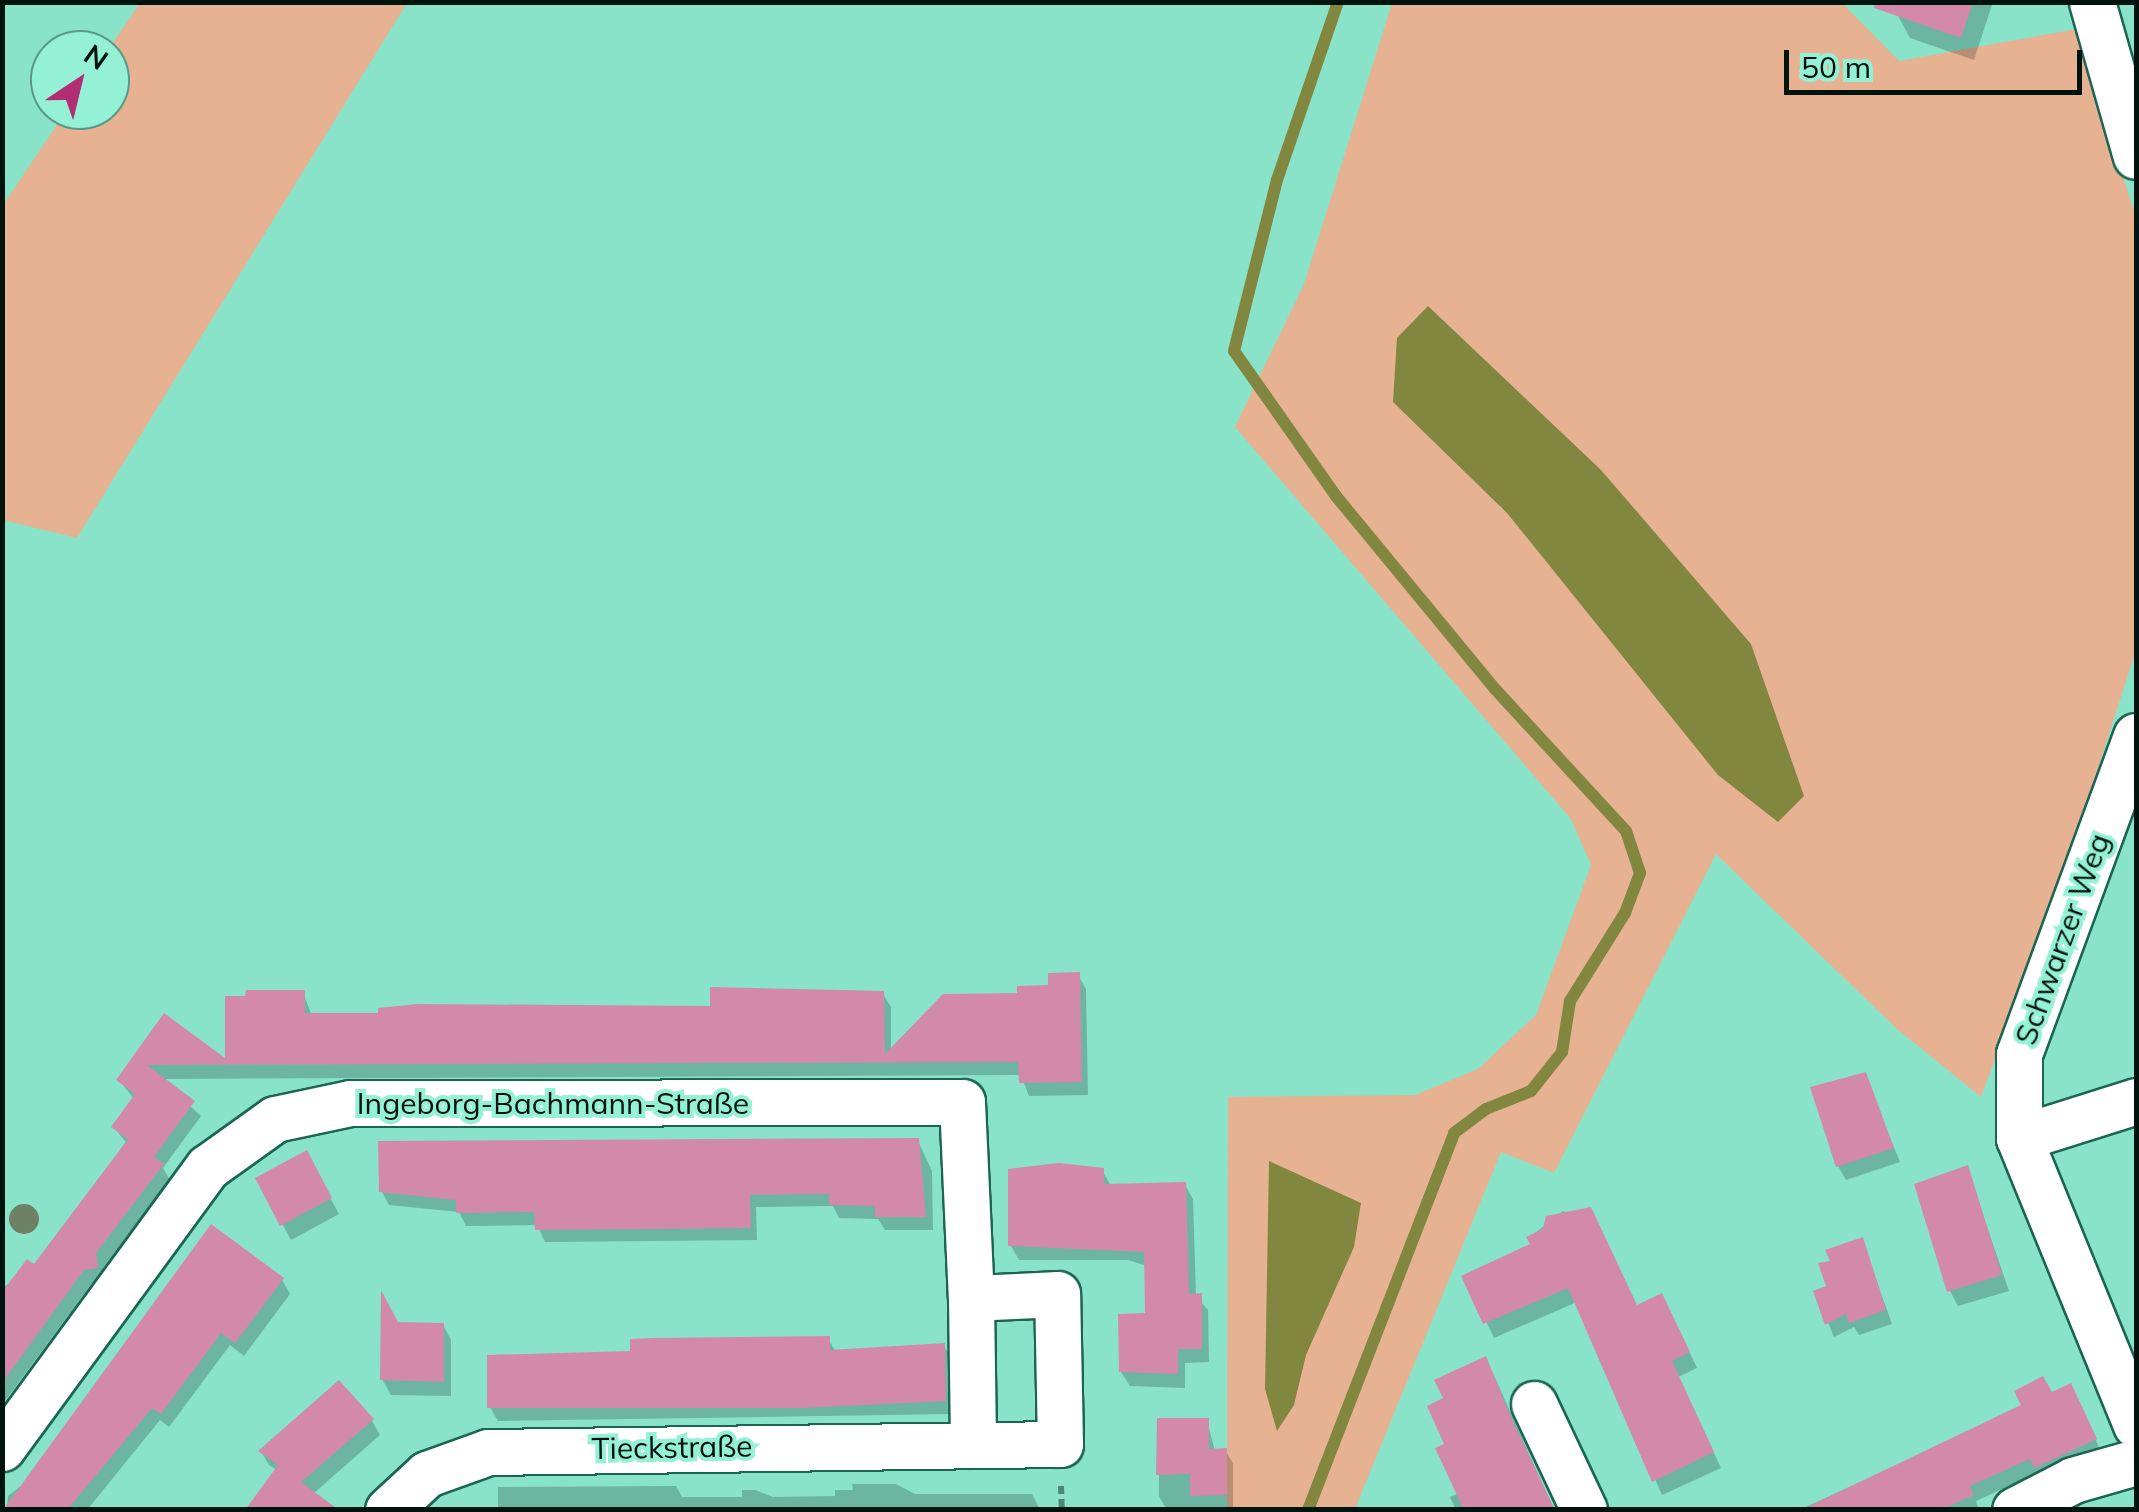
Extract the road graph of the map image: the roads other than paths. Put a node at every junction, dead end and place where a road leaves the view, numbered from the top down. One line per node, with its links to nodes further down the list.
1 (2092, 2): 2 (street)
2 (2136, 156)
3 (2136, 736): 5 (street, Schwarzer Weg)
4 (2136, 1102): 5 (street)
5 (2019, 1138): 8 (street, Schwarzer Weg)
6 (971, 1298): 9 (street); 9 (street, Tieckstraße); 10 (street, Ingeborg-Bachmann-Straße)
7 (1534, 1404): 13 (street)
8 (2136, 1425)
9 (973, 1444): 12 (street, Tieckstraße)
10 (2, 1448)
11 (2136, 1462): 14 (street)
12 (388, 1510)
13 (1584, 1510)
14 (2015, 1510)

